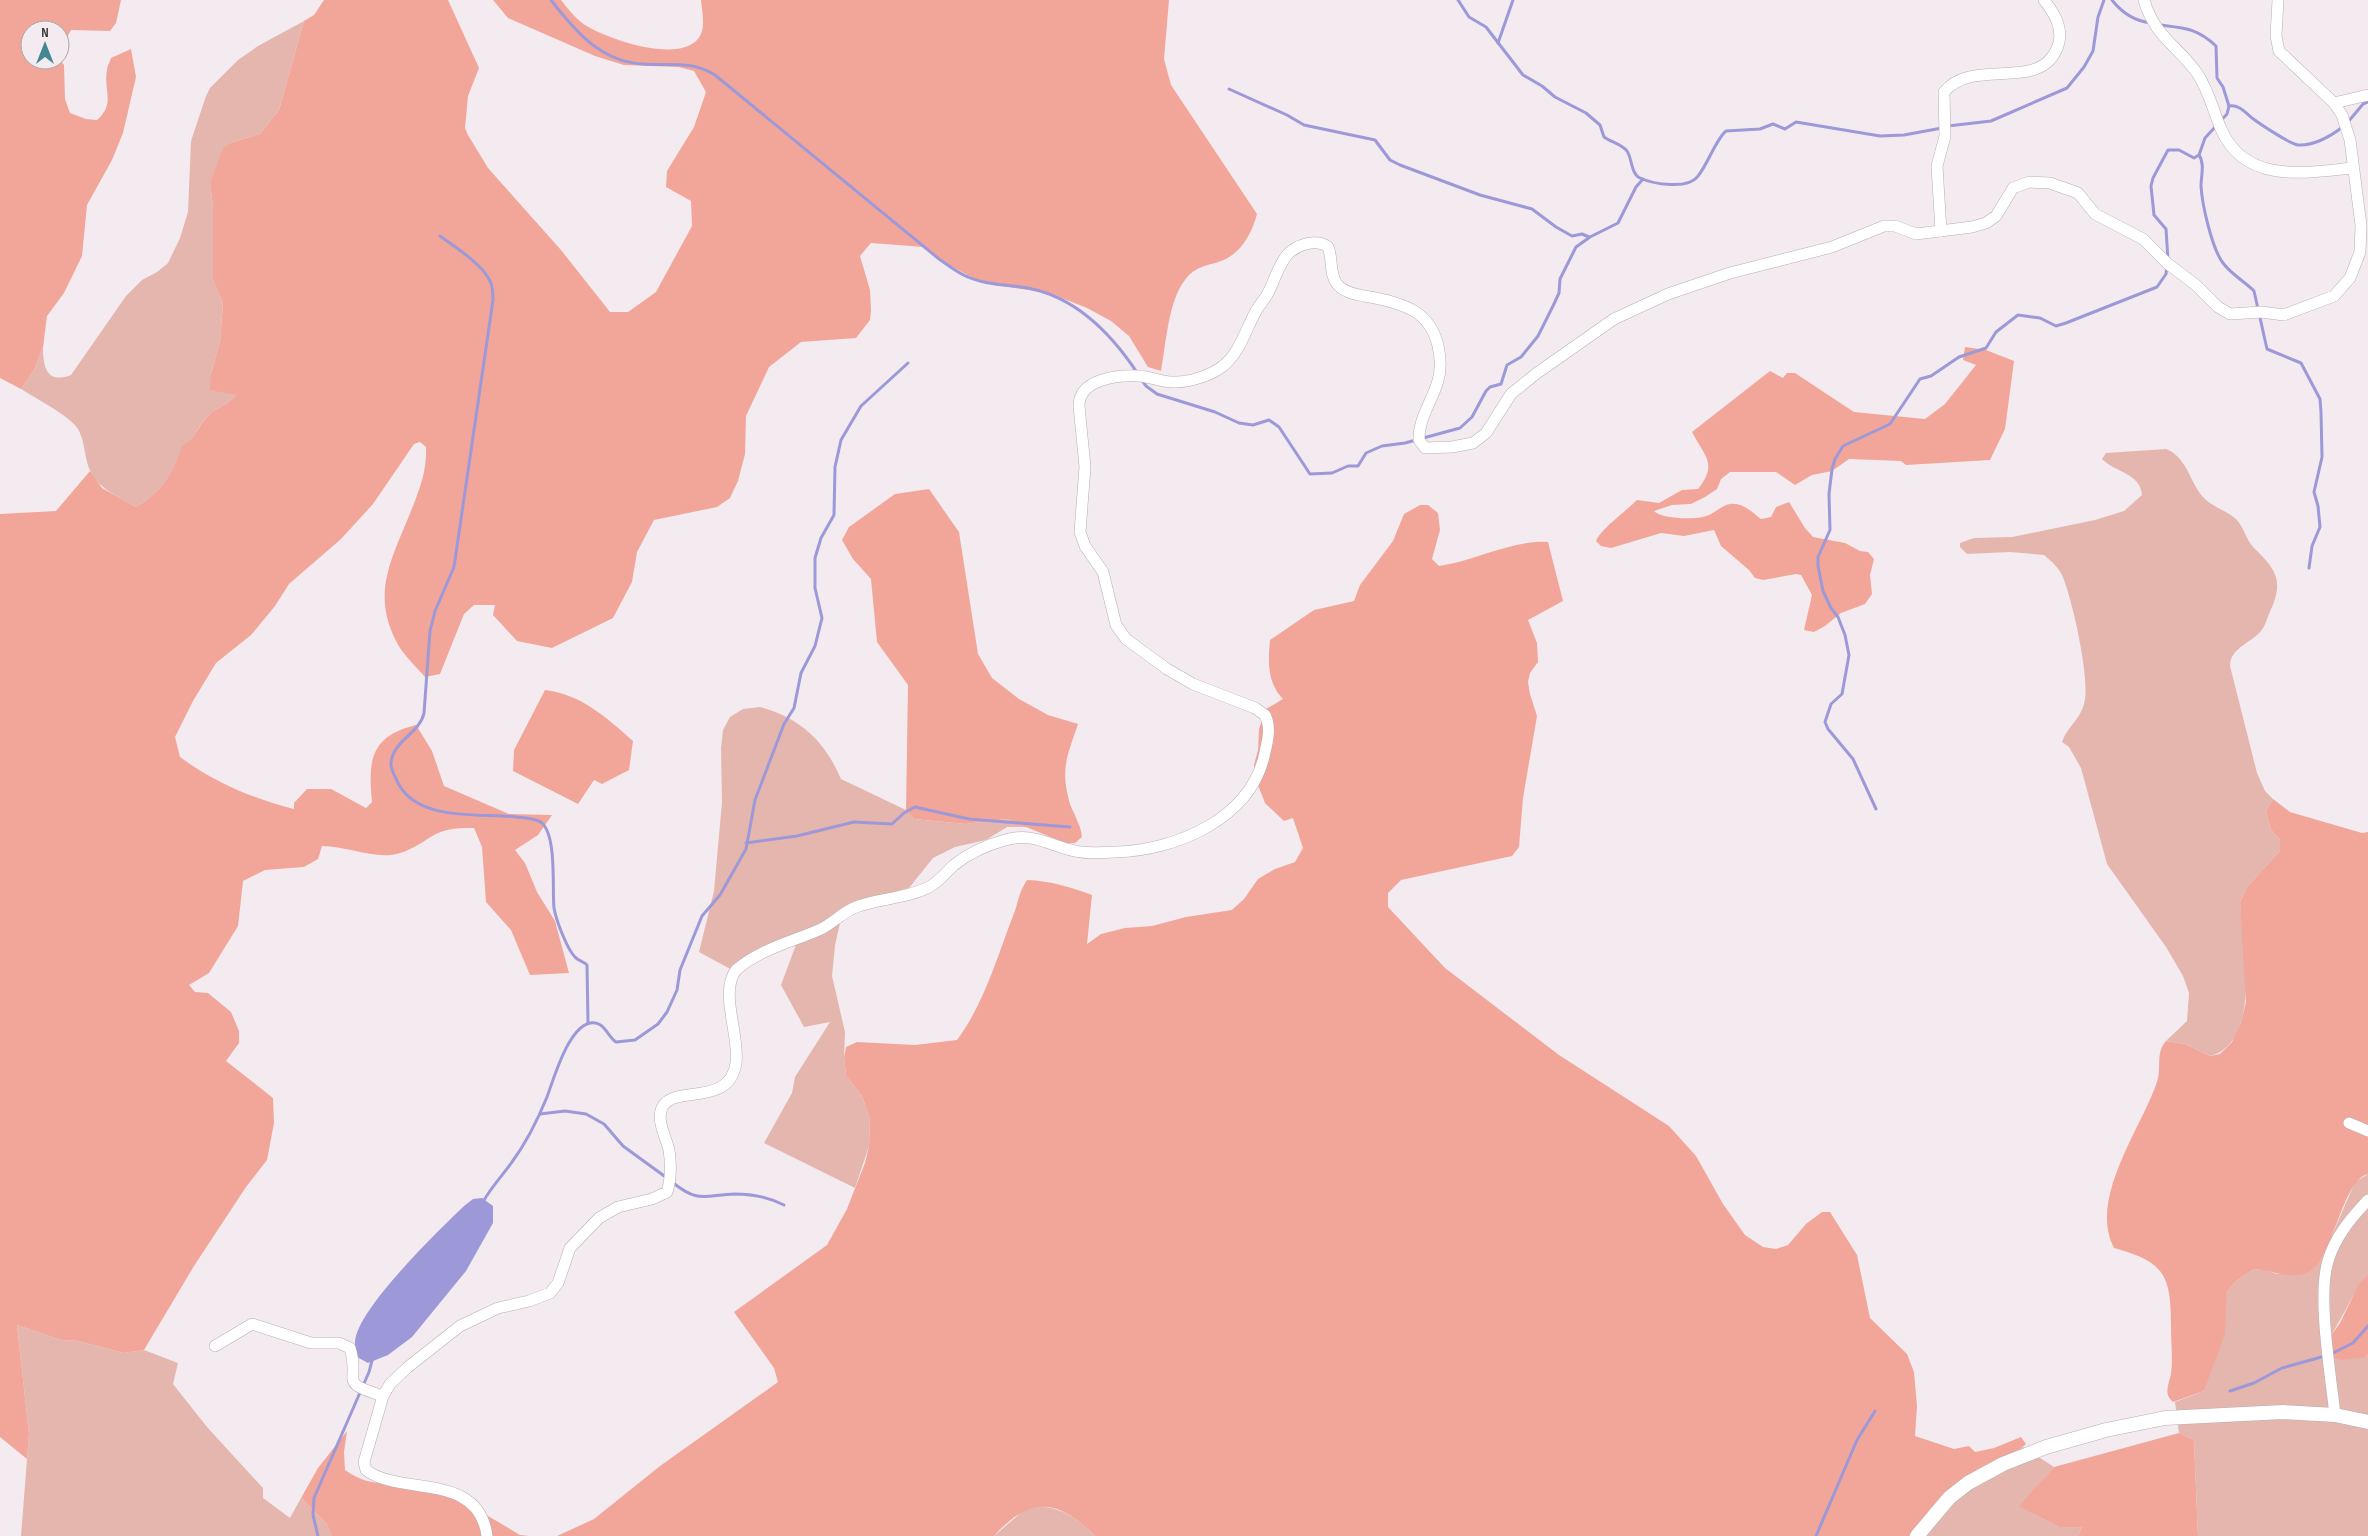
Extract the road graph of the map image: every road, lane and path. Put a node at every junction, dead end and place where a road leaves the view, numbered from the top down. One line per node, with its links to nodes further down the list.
1 (2044, 0): 7 (street)
2 (2144, 0): 6 (street)
3 (2278, 0): 5 (street)
4 (2368, 95): 5 (street)
5 (2334, 103): 6 (street)
6 (2352, 168): 7 (street)
7 (1941, 231): 12 (street)
8 (2349, 1123): 9 (street)
9 (2368, 1131)
10 (2368, 1200): 13 (street)
11 (215, 1346): 12 (street)
12 (384, 1396): 15 (street)
13 (2335, 1415): 14 (street); 16 (street)
14 (2368, 1422)
15 (487, 1536)
16 (1917, 1536)

